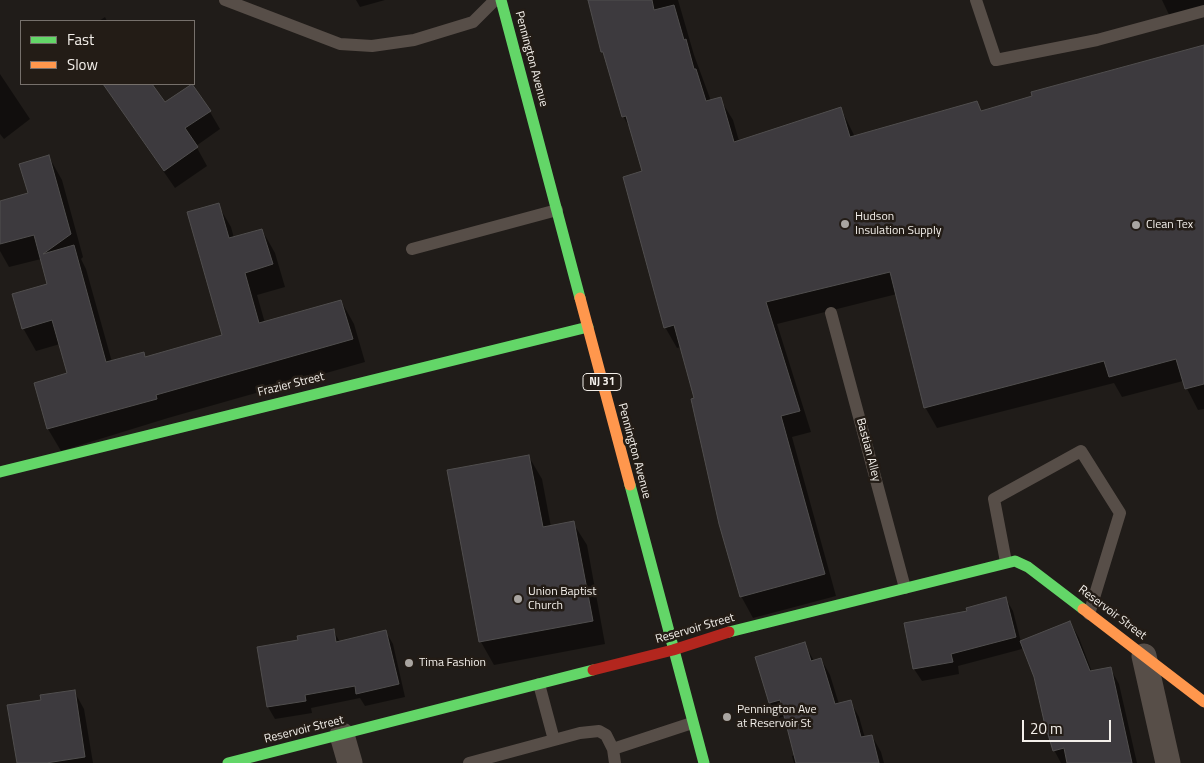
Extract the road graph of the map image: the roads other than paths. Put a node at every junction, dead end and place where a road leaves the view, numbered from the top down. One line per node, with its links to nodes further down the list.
1 (226, 0): 2 (lane)
2 (495, 0)
3 (501, 0): 6 (street, Pennington Avenue / NJ 31)
4 (976, 0): 5 (lane)
5 (1204, 11)
6 (557, 210): 7 (lane); 9 (street, Pennington Avenue / NJ 31)
7 (412, 249)
8 (831, 313): 12 (lane, Bastian Alley)
9 (588, 327): 10 (street, Frazier Street); 14 (street, Pennington Avenue / NJ 31)
10 (0, 472)
11 (1006, 562): 12 (street, Reservoir Street); 13 (street, Reservoir Street); 13 (lane)
12 (905, 588): 14 (street, Reservoir Street)
13 (1090, 614): 15 (street, Reservoir Street)
14 (673, 650): 16 (street, Reservoir Street); 18 (street, Pennington Avenue / NJ 31)
15 (1144, 656): 17 (street, Reservoir Street); 27 (street)
16 (539, 684): 19 (street, Reservoir Street); 20 (lane)
17 (1204, 702)
18 (692, 723): 21 (lane); 26 (street, Pennington Avenue / NJ 31)
19 (342, 735): 22 (street, Reservoir Street); 23 (street)
20 (554, 740): 21 (lane); 24 (lane)
21 (613, 749): 25 (lane)
22 (228, 763)
23 (350, 763)
24 (468, 763)
25 (615, 763)
26 (704, 763)
27 (1168, 763)

